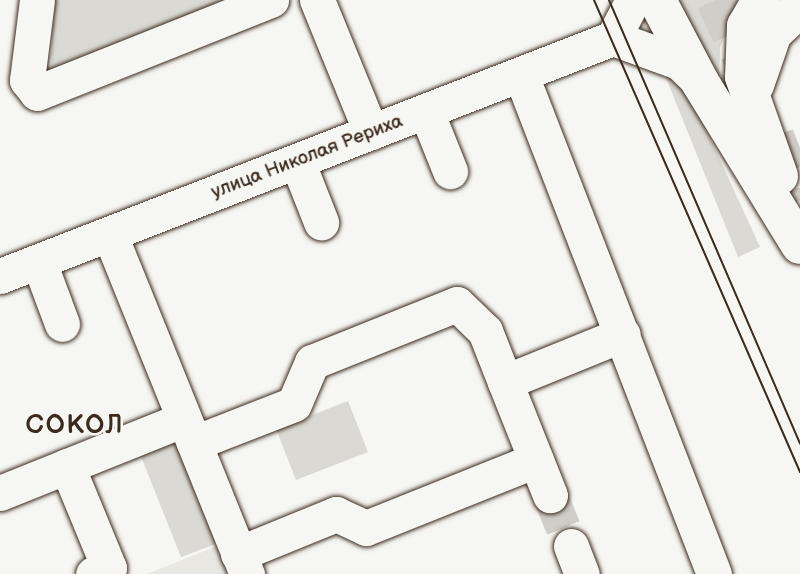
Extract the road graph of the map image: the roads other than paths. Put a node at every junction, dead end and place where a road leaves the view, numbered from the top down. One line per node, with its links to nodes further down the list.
1 (37, 0): 2 (street)
2 (271, 0)
3 (317, 0): 14 (street)
4 (633, 0): 9 (street)
5 (657, 0): 11 (main road)
6 (761, 0): 12 (main road)
7 (796, 0): 8 (main road)
8 (800, 8): 12 (main road)
9 (614, 38): 10 (street, улица Николая Рериха); 11 (street)
10 (521, 75): 13 (street, улица Николая Рериха); 24 (street)
11 (700, 82): 20 (main road)
12 (751, 102): 18 (main road)
13 (426, 111): 14 (street, улица Николая Рериха); 16 (street)
14 (371, 132): 15 (street, улица Николая Рериха)
15 (297, 161): 17 (street); 19 (street, улица Николая Рериха)
16 (450, 172)
17 (321, 222)
18 (800, 231)
19 (110, 235): 21 (street, улица Николая Рериха); 26 (street)
20 (800, 245)
21 (39, 262): 22 (street, улица Николая Рериха); 23 (street)
22 (0, 276)
23 (62, 324)
24 (623, 334): 25 (street); 33 (street)
25 (505, 382): 26 (street); 27 (street)
26 (189, 431): 28 (street); 31 (street)
27 (537, 460): 30 (street); 31 (street)
28 (67, 466): 29 (street); 32 (street)
29 (0, 493)
30 (550, 495)
31 (242, 564)
32 (93, 574)
33 (714, 574)

